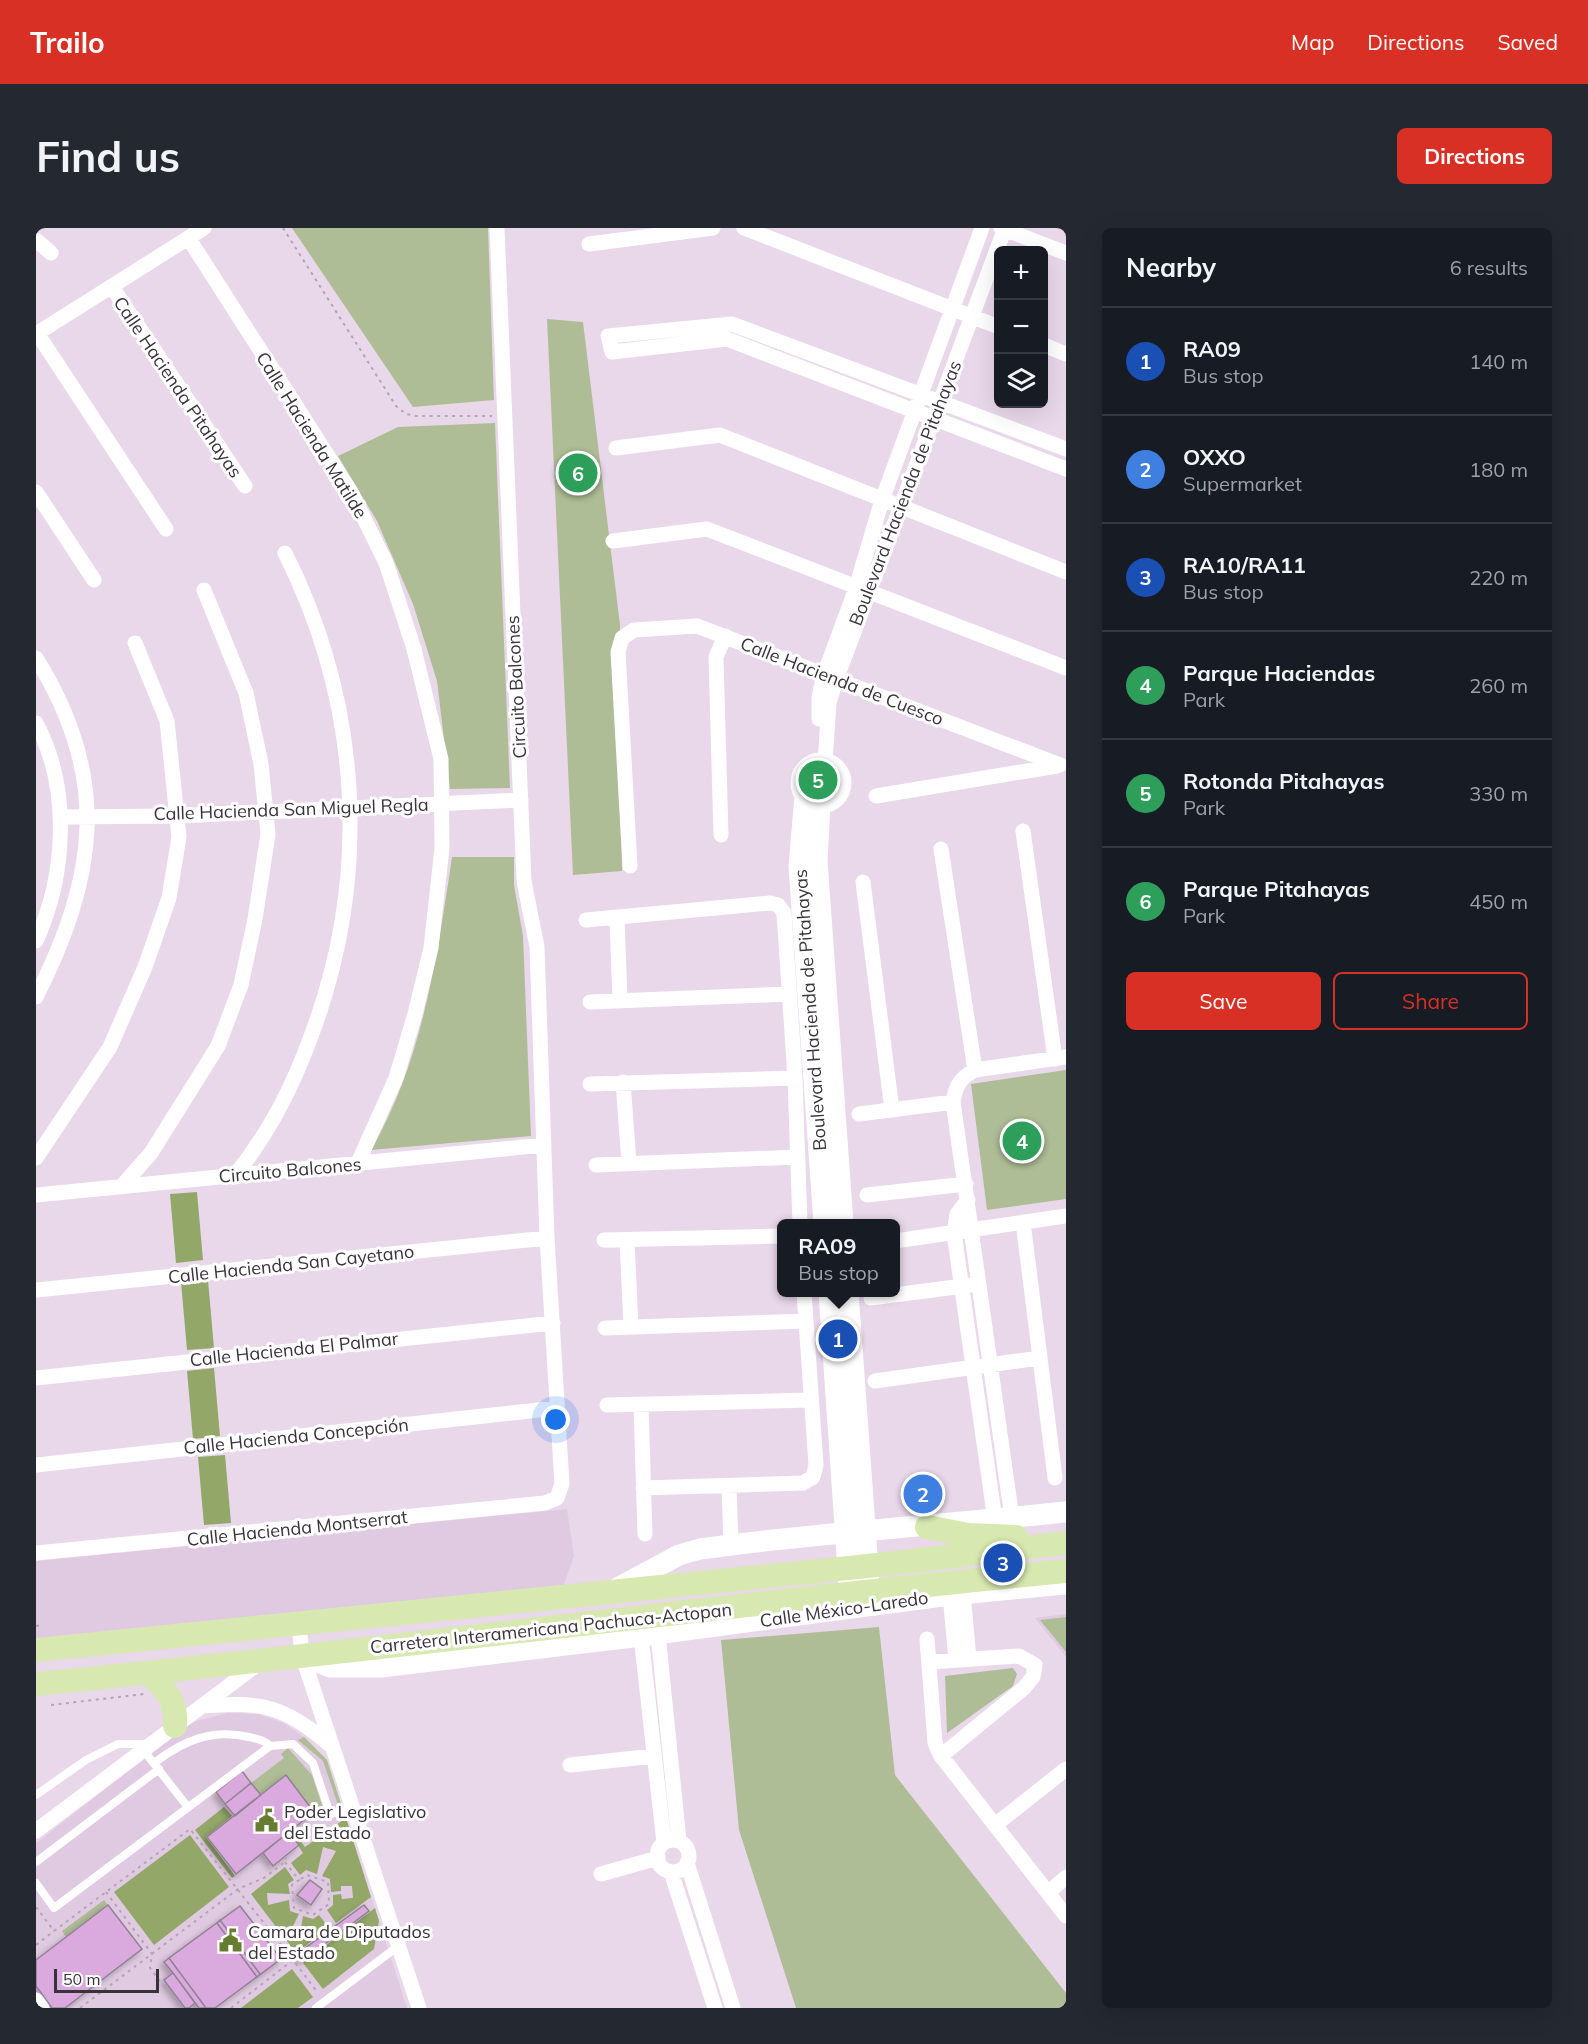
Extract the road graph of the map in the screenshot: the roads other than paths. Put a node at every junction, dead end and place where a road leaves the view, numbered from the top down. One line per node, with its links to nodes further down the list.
1 (204, 228): 7 (street)
2 (497, 228): 48 (street, Circuito Balcones)
3 (713, 228): 9 (street)
4 (744, 228): 13 (street)
5 (982, 228): 13 (street, Boulevard Hacienda de Pitahayas)
6 (1003, 228): 11 (street); 14 (street, Boulevard Hacienda de Pitahayas)
7 (189, 239): 12 (street); 50 (street, Calle Hacienda Matilde)
8 (36, 240): 10 (street)
9 (589, 244)
10 (51, 253)
11 (1066, 253)
12 (112, 288): 16 (street); 28 (street, Calle Hacienda Pitahayas)
13 (951, 309): 14 (street); 21 (street, Boulevard Hacienda de Pitahayas)
14 (972, 316): 15 (street); 22 (street, Boulevard Hacienda de Pitahayas)
15 (994, 325)
16 (37, 334): 32 (street)
17 (773, 339): 19 (street); 19 (street); 21 (street)
18 (1048, 347): 20 (street)
19 (767, 354): 23 (street)
20 (1066, 354)
21 (921, 394): 22 (street); 23 (street, Boulevard Hacienda de Pitahayas)
22 (940, 401): 24 (street, Boulevard Hacienda de Pitahayas); 26 (street)
23 (915, 411): 24 (street); 30 (street, Boulevard Hacienda de Pitahayas)
24 (934, 418): 27 (street); 31 (street, Boulevard Hacienda de Pitahayas)
25 (616, 448): 30 (street)
26 (1064, 448): 27 (street)
27 (1060, 466)
28 (245, 486)
29 (36, 492): 36 (street)
30 (882, 500): 31 (street); 38 (street, Boulevard Hacienda de Pitahayas)
31 (901, 507): 35 (street); 38 (street, Boulevard Hacienda de Pitahayas)
32 (166, 529)
33 (613, 541): 38 (street)
34 (285, 553): 51 (street)
35 (1066, 572)
36 (94, 580)
37 (204, 590): 52 (street)
38 (861, 591): 42 (street); 43 (street, Boulevard Hacienda de Pitahayas)
39 (725, 636): 43 (street, Calle Hacienda de Cuesco); 57 (street); 59 (street, Calle Hacienda de Cuesco)
40 (135, 644): 54 (street)
41 (36, 658): 53 (street)
42 (1066, 668)
43 (830, 677): 45 (street, Boulevard Hacienda de Pitahayas); 46 (street, Calle Hacienda de Cuesco)
44 (36, 723): 55 (street)
45 (822, 763): 49 (street); 49 (street)
46 (1063, 764): 47 (street)
47 (876, 796)
48 (521, 800): 50 (street, Calle Hacienda San Miguel Regla); 76 (street, Circuito Balcones)
49 (812, 800): 90 (street, Boulevard Hacienda de Pitahayas); 91 (street, Boulevard Hacienda de Pitahayas)
50 (442, 803): 51 (street, Calle Hacienda San Miguel Regla); 80 (street, Calle Hacienda Matilde)
51 (350, 808): 52 (street, Calle Hacienda San Miguel Regla); 82 (street)
52 (266, 812): 54 (street, Calle Hacienda San Miguel Regla); 84 (street)
53 (88, 815): 54 (street, Calle Hacienda San Miguel Regla); 55 (street, Calle Hacienda San Miguel Regla); 65 (street)
54 (177, 816): 78 (street)
55 (60, 817): 63 (street)
56 (1023, 831): 68 (street)
57 (720, 834)
58 (941, 849): 69 (street)
59 (630, 866)
60 (862, 882): 74 (street)
61 (617, 918): 62 (street); 64 (street); 66 (street)
62 (586, 920)
63 (36, 941)
64 (790, 994): 66 (street); 70 (street)
65 (36, 997)
66 (620, 1001): 67 (street)
67 (590, 1002)
68 (1061, 1058): 69 (street)
69 (969, 1073): 73 (street)
70 (795, 1078): 71 (street); 77 (street)
71 (623, 1082): 72 (street); 79 (street)
72 (590, 1084)
73 (953, 1102): 74 (street); 83 (street)
74 (892, 1110): 75 (street)
75 (859, 1114)
76 (544, 1145): 80 (street, Circuito Balcones); 96 (street, Circuito Balcones)
77 (798, 1157): 79 (street); 89 (street)
78 (36, 1158)
79 (629, 1163): 81 (street)
80 (357, 1165): 82 (street, Circuito Balcones)
81 (596, 1165)
82 (236, 1174): 84 (street, Circuito Balcones)
83 (966, 1184): 86 (street); 87 (street)
84 (121, 1187): 85 (street, Circuito Balcones)
85 (36, 1195)
86 (867, 1195)
87 (968, 1200): 93 (street); 94 (street)
88 (1066, 1216): 92 (street)
89 (800, 1219)
90 (824, 1219)
91 (843, 1219)
92 (1023, 1222): 93 (street); 113 (street)
93 (972, 1230): 94 (street); 100 (street)
94 (954, 1233): 97 (street); 101 (street)
95 (777, 1236): 99 (street)
96 (547, 1238): 102 (street, Calle Hacienda San Cayetano); 110 (street, Circuito Balcones)
97 (900, 1239)
98 (604, 1240): 99 (street)
99 (627, 1240): 111 (street)
100 (980, 1284): 101 (street); 114 (street)
101 (962, 1286): 103 (street); 115 (street)
102 (36, 1290)
103 (900, 1294)
104 (804, 1297): 109 (street)
105 (829, 1297): 130 (street)
106 (848, 1297): 130 (street)
107 (879, 1297): 108 (street)
108 (871, 1298)
109 (806, 1321): 111 (street); 118 (street)
110 (553, 1323): 116 (street, Calle Hacienda El Palmar); 121 (street, Circuito Balcones)
111 (632, 1327): 112 (street)
112 (605, 1328)
113 (1039, 1358): 114 (street); 123 (street)
114 (991, 1364): 115 (street); 128 (street)
115 (973, 1368): 117 (street); 128 (street)
116 (36, 1378)
117 (875, 1381)
118 (810, 1400): 120 (street); 124 (street)
119 (607, 1405): 120 (street)
120 (640, 1405): 125 (street)
121 (556, 1408): 122 (street, Calle Hacienda Concepción); 126 (street, Circuito Balcones)
122 (36, 1465)
123 (1054, 1478)
124 (729, 1486): 125 (street); 133 (street)
125 (643, 1488): 131 (street)
126 (557, 1498): 134 (street, Calle Hacienda Montserrat)
127 (1066, 1512): 128 (street)
128 (1004, 1519): 129 (street)
129 (927, 1527): 130 (street); 132 (main road)
130 (855, 1531): 133 (street); 136 (street)
131 (645, 1533)
132 (1066, 1542): 135 (main road, Carretera Interamericana Pachuca-Actopan)
133 (731, 1545): 140 (street)
134 (36, 1554)
135 (916, 1561): 136 (main road, Carretera Interamericana Pachuca-Actopan); 141 (main road)
136 (858, 1567): 138 (main road, Carretera Interamericana Pachuca-Actopan); 144 (street)
137 (1066, 1571): 141 (main road, Carretera Interamericana Pachuca-Actopan)
138 (805, 1572): 140 (main road, Carretera Interamericana Pachuca-Actopan); 143 (main road)
139 (1066, 1584): 142 (street, Calle México-Laredo)
140 (614, 1590): 145 (main road, Carretera Interamericana Pachuca-Actopan)
141 (917, 1592): 142 (street, Calle México-Laredo); 144 (main road, Carretera Interamericana Pachuca-Actopan)
142 (956, 1594): 153 (street)
143 (804, 1599): 144 (main road, Carretera Interamericana Pachuca-Actopan); 151 (main road, Carretera Interamericana Pachuca-Actopan)
144 (860, 1599): 148 (street, Calle México-Laredo)
145 (339, 1619): 146 (main road, Carretera Interamericana Pachuca-Actopan); 151 (main road)
146 (299, 1624): 147 (main road, Carretera Interamericana Pachuca-Actopan); 152 (street)
147 (244, 1628): 150 (main road, Carretera Interamericana Pachuca-Actopan); 154 (main road)
148 (650, 1635): 152 (street, Calle México-Laredo); 156 (street); 159 (street)
149 (927, 1639): 155 (street)
150 (36, 1650)
151 (342, 1651): 152 (main road, Carretera Interamericana Pachuca-Actopan)
152 (302, 1655): 154 (main road, Carretera Interamericana Pachuca-Actopan); 163 (street)
153 (963, 1660): 155 (street); 166 (street)
154 (261, 1662): 158 (main road, Carretera Interamericana Pachuca-Actopan); 160 (street)
155 (929, 1662): 166 (street)
156 (663, 1683): 159 (street); 175 (street)
157 (36, 1684): 158 (main road, Carretera Interamericana Pachuca-Actopan)
158 (145, 1684): 161 (main road)
159 (646, 1684): 165 (street)
160 (202, 1706): 161 (street); 163 (street)
161 (175, 1726): 164 (street)
162 (270, 1746): 168 (lane); 171 (lane); 172 (lane)
163 (333, 1748): 172 (street)
164 (149, 1750): 168 (lane); 170 (lane); 174 (street)
165 (654, 1756): 167 (street); 175 (street)
166 (940, 1756): 173 (street)
167 (570, 1765)
168 (156, 1766): 171 (lane); 176 (lane)
169 (1066, 1769): 173 (street)
170 (36, 1795)
171 (187, 1806): 181 (lane)
172 (353, 1809): 184 (street)
173 (995, 1825): 182 (street)
174 (36, 1831)
175 (667, 1848): 177 (street); 178 (street); 179 (street)
176 (36, 1862)
177 (687, 1863): 178 (street); 190 (street)
178 (670, 1872): 189 (street)
179 (601, 1874)
180 (1066, 1877): 182 (street)
181 (36, 1883)
182 (1048, 1893): 183 (street)
183 (1066, 1916)
184 (397, 1947): 187 (lane); 188 (street)
185 (36, 2000): 186 (street)
186 (42, 2008)
187 (316, 2008)
188 (419, 2008)
189 (716, 2008)
190 (733, 2008)

